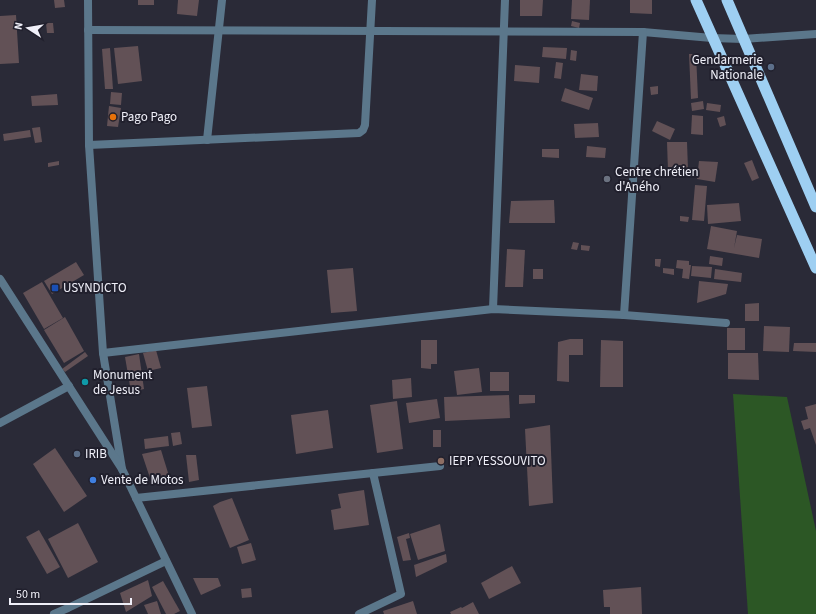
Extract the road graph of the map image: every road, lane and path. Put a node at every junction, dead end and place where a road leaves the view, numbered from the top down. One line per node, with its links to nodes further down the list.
1 (88, 0): 7 (street)
2 (222, 0): 8 (street)
3 (372, 0): 9 (street)
4 (505, 0): 10 (street)
5 (696, 0): 13 (highway)
6 (727, 0): 14 (highway)
7 (88, 30): 8 (street); 16 (street)
8 (218, 31): 9 (street); 15 (street)
9 (370, 32): 10 (street); 15 (street)
10 (504, 32): 11 (street); 20 (street)
11 (642, 32): 13 (street); 21 (street)
12 (816, 34): 14 (street)
13 (712, 38): 14 (street); 18 (highway)
14 (743, 39): 17 (highway)
15 (207, 140): 16 (street)
16 (89, 145): 23 (street)
17 (816, 207)
18 (816, 268)
19 (0, 279): 24 (street)
20 (493, 310): 21 (street); 23 (street)
21 (624, 315): 22 (street)
22 (726, 323)
23 (103, 353): 27 (street)
24 (69, 386): 25 (street); 27 (street)
25 (0, 423)
26 (440, 466): 28 (street)
27 (122, 469): 29 (street)
28 (373, 473): 29 (street); 33 (street)
29 (136, 498): 30 (street)
30 (166, 561): 31 (street); 32 (street)
31 (54, 614)
32 (192, 614)
33 (359, 614)

